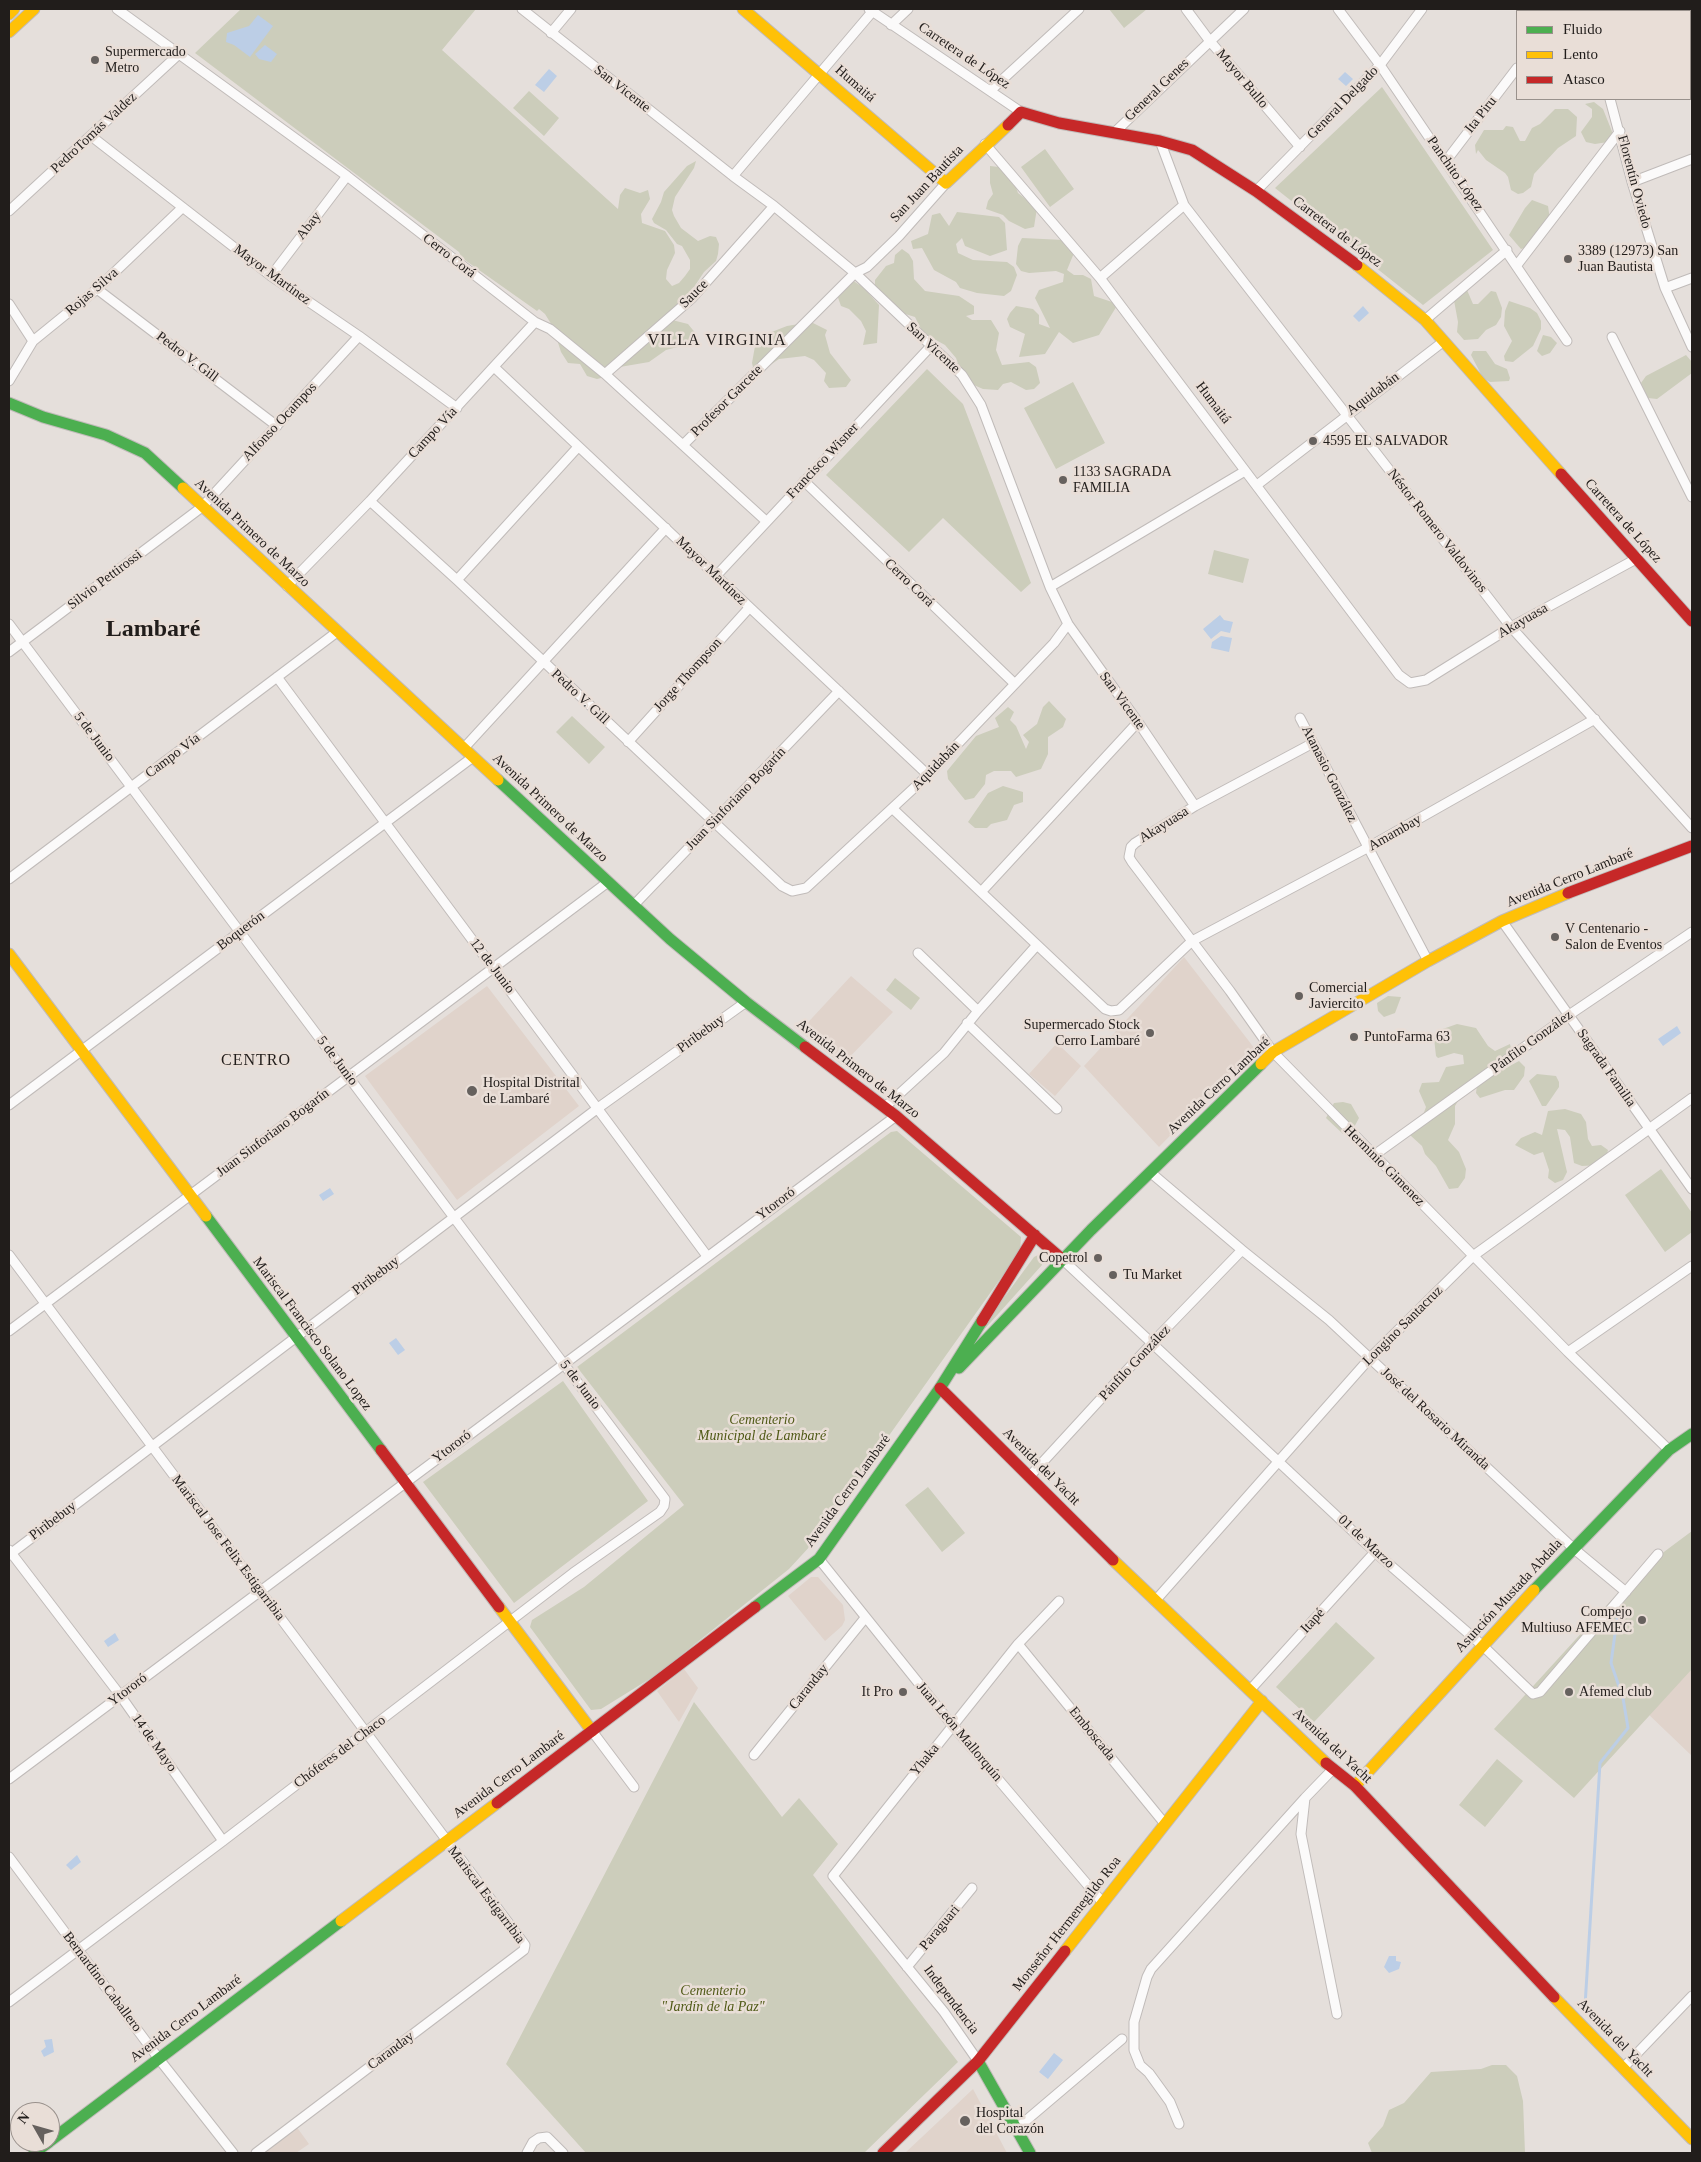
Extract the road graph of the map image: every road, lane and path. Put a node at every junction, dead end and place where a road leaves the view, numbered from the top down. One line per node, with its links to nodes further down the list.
1 (14, 9): 14 (street)
2 (34, 9): 16 (street)
3 (117, 9): 19 (street, Cerro Corá)
4 (522, 9): 17 (street, San Vicente)
5 (571, 9): 17 (street)
6 (743, 9): 22 (street, Humaitá)
7 (908, 9): 15 (street)
8 (1079, 9): 23 (street)
9 (1186, 9): 18 (street, Mayor Bullo)
10 (1244, 9): 18 (street, General Genes)
11 (1338, 9): 20 (street, Panchito López)
12 (1422, 9): 20 (street, General Delgado)
13 (870, 10): 15 (street, Carretera de López); 22 (street)
14 (9, 14)
15 (891, 25): 23 (street, Carretera de López)
16 (9, 32)
17 (551, 33): 35 (street, San Vicente)
18 (1210, 40): 26 (street, General Genes); 31 (street, Mayor Bullo)
19 (179, 54): 28 (street, PedroTomás Valdez); 34 (street, Cerro Corá)
20 (1380, 65): 31 (street, General Delgado); 33 (street, Panchito López)
21 (1516, 69): 33 (street, Ita Piru)
22 (820, 73): 35 (street); 37 (street, Humaitá)
23 (990, 91): 25 (street, Carretera de López)
24 (1610, 100): 27 (street, Florentín Oviedo)
25 (1021, 112): 26 (street, Carretera de López); 30 (street, San Juan Bautista)
26 (1115, 132): 29 (street, Carretera de López)
27 (1620, 132): 36 (street, Florentín Oviedo); 44 (street)
28 (91, 136): 41 (street, Mayor Martínez); 42 (street, PedroTomás Valdez)
29 (1160, 141): 38 (street, Carretera de López); 39 (street, Néstor Romero Valdovinos)
30 (985, 144): 37 (street, San Juan Bautista); 47 (street, Humaitá)
31 (1300, 147): 38 (street, General Delgado)
32 (1692, 159): 36 (street)
33 (1446, 161): 43 (street, Panchito López)
34 (347, 176): 46 (street, Abay); 53 (street, Cerro Corá)
35 (733, 176): 40 (street, San Vicente)
36 (1632, 182): 49 (street, Florentín Oviedo)
37 (946, 183): 45 (street, San Juan Bautista)
38 (1256, 191): 52 (street, Carretera de López)
39 (1184, 205): 47 (street); 66 (street, Néstor Romero Valdovinos)
40 (774, 206): 45 (street, San Vicente); 62 (street, Sauce)
41 (182, 208): 46 (street, Mayor Martínez); 50 (street, Rojas Silva)
42 (9, 211)
43 (1507, 250): 44 (street, Panchito López); 52 (street)
44 (1517, 265): 57 (street, Panchito López)
45 (855, 273): 59 (street, San Vicente); 68 (street, Profesor Garcete)
46 (271, 276): 54 (street, Mayor Martínez)
47 (1100, 278): 70 (street, Humaitá)
48 (1692, 278): 49 (street)
49 (1665, 288): 60 (street, Florentín Oviedo)
50 (97, 289): 58 (street, Rojas Silva); 67 (street, Pedro V. Gill)
51 (9, 304): 58 (street)
52 (1425, 320): 56 (street, Carretera de López)
53 (535, 322): 61 (street, Campo Vía); 62 (street, Cerro Corá)
54 (359, 336): 65 (street, Mayor Martínez); 67 (street, Alfonso Ocampos)
55 (1612, 337): 73 (street)
56 (1444, 341): 66 (street, Aquidabán); 78 (street, Carretera de López)
57 (1568, 341)
58 (33, 342): 63 (street, Rojas Silva)
59 (931, 346): 71 (street, Francisco Wisner); 82 (street, San Vicente)
60 (1692, 347)
61 (494, 367): 65 (street, Campo Vía); 69 (street, Mayor Martínez)
62 (605, 374): 68 (street, Cerro Corá)
63 (9, 381)
64 (9, 404): 75 (street, Avenida Primero de Marzo)
65 (457, 408): 74 (street, Campo Vía)
66 (1348, 414): 72 (street, Aquidabán); 87 (street, Néstor Romero Valdovinos)
67 (277, 426): 75 (street, Alfonso Ocampos)
68 (683, 445): 76 (street, Cerro Corá)
69 (578, 447): 77 (street, Mayor Martínez); 80 (street)
70 (1245, 470): 72 (street, Humaitá); 82 (street)
71 (804, 481): 76 (street, Francisco Wisner); 94 (street, Cerro Corá)
72 (1256, 485): 93 (street, Humaitá)
73 (1692, 497)
74 (370, 501): 80 (street, Pedro V. Gill); 81 (street, Campo Vía)
75 (202, 507): 81 (street, Avenida Primero de Marzo); 89 (street, Silvio Pettirossi)
76 (766, 521): 79 (street, Francisco Wisner)
77 (666, 528): 79 (street, Mayor Martínez); 91 (street)
78 (1636, 559): 84 (street, Carretera de López); 87 (street, Akayuasa)
79 (716, 576): 83 (street, Mayor Martínez)
80 (457, 580): 91 (street, Pedro V. Gill)
81 (287, 586): 88 (street, Avenida Primero de Marzo)
82 (1050, 586): 86 (street, San Vicente)
83 (749, 608): 95 (street, Mayor Martínez); 99 (street, Jorge Thompson)
84 (1692, 621)
85 (9, 624): 89 (street, 5 de Junio)
86 (1068, 624): 94 (street, Aquidabán); 98 (street, San Vicente)
87 (1511, 627): 93 (street, Akayuasa); 97 (street, Néstor Romero Valdovinos)
88 (337, 632): 92 (street, Campo Vía); 101 (street, Avenida Primero de Marzo)
89 (22, 642): 90 (street, Silvio Pettirossi); 104 (street, 5 de Junio)
90 (9, 652)
91 (542, 661): 99 (street, Pedro V. Gill); 101 (street)
92 (277, 677): 104 (street, Campo Vía); 107 (street, 12 de Junio)
93 (1410, 683)
94 (1015, 684): 103 (street, Aquidabán)
95 (839, 691): 103 (street, Mayor Martínez); 108 (street, Juan Sinforiano Bogarín)
96 (1300, 718): 100 (street, Atanasio González)
97 (1595, 719): 109 (street, Néstor Romero Valdovinos); 111 (street, Amambay)
98 (1138, 722): 105 (street, San Vicente); 116 (street)
99 (628, 742): 108 (street, Pedro V. Gill)
100 (1313, 743): 105 (street, Akayuasa); 111 (street, Atanasio González)
101 (464, 748): 102 (street, Avenida Primero de Marzo)
102 (473, 757): 107 (street, Boquerón); 114 (street, Avenida Primero de Marzo)
103 (928, 775): 106 (street, Aquidabán)
104 (131, 787): 113 (street, Campo Vía); 119 (street, 5 de Junio)
105 (1195, 806): 112 (street, Akayuasa)
106 (893, 809): 115 (street, Aquidabán); 116 (street)
107 (385, 822): 119 (street, Boquerón); 126 (street, 12 de Junio)
108 (715, 822): 115 (street, Pedro V. Gill); 117 (street, Juan Sinforiano Bogarín)
109 (1692, 828)
110 (1692, 846): 118 (street, Avenida Cerro Lambaré)
111 (1367, 848): 121 (street, Amambay); 125 (street, Atanasio González)
112 (1129, 857): 121 (street, Herminio Gimenez)
113 (9, 879)
114 (608, 882): 117 (street, Avenida Primero de Marzo); 126 (street, Juan Sinforiano Bogarín)
115 (792, 891)
116 (982, 892): 122 (street)
117 (633, 906): 127 (street, Avenida Primero de Marzo)
118 (1502, 921): 125 (street, Avenida Cerro Lambaré); 129 (street, Sagrada Familia)
119 (240, 932): 131 (street, Boquerón); 133 (street, 5 de Junio)
120 (1692, 932): 129 (street, Pánfilo González)
121 (1192, 941): 122 (street, Amambay); 132 (street, Herminio Gimenez)
122 (1038, 945): 128 (street)
123 (9, 954): 131 (street, Mariscal Francisco Solano Lopez)
124 (918, 954): 128 (street)
125 (1428, 962): 132 (street, Avenida Cerro Lambaré)
126 (493, 968): 133 (street, Juan Sinforiano Bogarín); 137 (street, 12 de Junio)
127 (746, 1002): 136 (street, Avenida Primero de Marzo); 137 (street, Piribebuy)
128 (978, 1011): 130 (street)
129 (1569, 1015): 140 (street, Sagrada Familia); 141 (street, Pánfilo González)
130 (968, 1023): 136 (street); 138 (street)
131 (81, 1051): 135 (street, Boquerón); 144 (street, Mariscal Francisco Solano Lopez)
132 (1273, 1052): 141 (street, Herminio Gimenez); 142 (street, Avenida Cerro Lambaré)
133 (348, 1076): 144 (street, Juan Sinforiano Bogarín); 145 (street, 5 de Junio)
134 (1692, 1098): 140 (street, Longino Santacruz)
135 (9, 1105)
136 (885, 1107): 139 (street, Avenida Primero de Marzo)
137 (598, 1108): 145 (street, Piribebuy); 149 (street, 12 de Junio)
138 (1057, 1109)
139 (896, 1116): 146 (street, Avenida Primero de Marzo); 149 (street, Ytororó)
140 (1648, 1129): 143 (street, Sagrada Familia); 150 (street, Longino Santacruz)
141 (1373, 1156): 150 (street, Herminio Gimenez)
142 (1150, 1172): 147 (street, José del Rosario Miranda); 151 (street, Avenida Cerro Lambaré)
143 (1692, 1189)
144 (190, 1195): 153 (street, Juan Sinforiano Bogarín); 155 (street, Mariscal Francisco Solano Lopez)
145 (454, 1217): 155 (street, Piribebuy); 159 (street, 5 de Junio)
146 (1035, 1235): 151 (street, Avenida Primero de Marzo); 160 (street, Avenida Cerro Lambaré)
147 (1242, 1250): 156 (street, Pánfilo González); 158 (street, José del Rosario Miranda)
148 (9, 1255): 153 (street, Mariscal Jose Felix Estigarribia)
149 (707, 1256): 159 (street, Ytororó)
150 (1473, 1256): 157 (street, Herminio Gimenez); 158 (street, Longino Santacruz)
151 (1062, 1259): 156 (street, 01 de Marzo); 160 (street, Avenida Cerro Lambaré)
152 (1692, 1266): 157 (street)
153 (44, 1304): 154 (street, Juan Sinforiano Bogarín); 162 (street, Mariscal Jose Felix Estigarribia)
154 (9, 1331)
155 (296, 1337): 162 (street, Piribebuy); 166 (street, Mariscal Francisco Solano Lopez)
156 (1152, 1344): 164 (street, 01 de Marzo); 165 (street, Pánfilo González)
157 (1568, 1352): 163 (street, Herminio Gimenez)
158 (1370, 1358): 164 (street, Longino Santacruz); 168 (street, José del Rosario Miranda)
159 (563, 1363): 166 (street, Ytororó); 167 (street, 5 de Junio)
160 (940, 1388): 165 (street, Avenida del Yacht); 172 (street, Avenida Cerro Lambaré)
161 (1692, 1434): 163 (street, Asunción Mustada Abdala)
162 (152, 1446): 170 (street, Piribebuy); 173 (street, Mariscal Jose Felix Estigarribia)
163 (1668, 1450): 168 (street, Asunción Mustada Abdala)
164 (1280, 1462): 169 (street, 01 de Marzo); 176 (street, Longino Santacruz)
165 (1029, 1477): 176 (street, Avenida del Yacht)
166 (405, 1482): 173 (street, Ytororó); 178 (street, Mariscal Francisco Solano Lopez)
167 (665, 1499): 178 (street, Chóferes del Chaco)
168 (1573, 1548): 174 (street, José del Rosario Miranda); 180 (street, Asunción Mustada Abdala)
169 (1375, 1552): 180 (street, 01 de Marzo); 181 (street, Itapé)
170 (9, 1553): 182 (street, 14 de Mayo)
171 (1658, 1554): 174 (street, 01 de Marzo)
172 (819, 1559): 177 (street, Juan León Mallorquín); 185 (street, Avenida Cerro Lambaré)
173 (260, 1591): 182 (street, Ytororó); 186 (street, Mariscal Jose Felix Estigarribia)
174 (1626, 1592): 180 (street, 01 de Marzo)
175 (1059, 1601): 179 (street, Yhaka)
176 (1155, 1601): 181 (street, Avenida del Yacht)
177 (865, 1618): 184 (street, Juan León Mallorquín); 187 (street, Caranday)
178 (510, 1622): 185 (street, Mariscal Francisco Solano Lopez); 186 (street, Chóferes del Chaco)
179 (1018, 1644): 184 (street, Yhaka); 193 (street, Emboscada)
180 (1483, 1646): 190 (street, Asunción Mustada Abdala)
181 (1250, 1690): 183 (street, Avenida del Yacht)
182 (120, 1696): 189 (street, Ytororó); 194 (street, 14 de Mayo)
183 (1262, 1701): 188 (street, Avenida del Yacht); 193 (street, Monseñor Hermenegildo Roa)
184 (953, 1726): 197 (street, Yhaka); 199 (street, Juan León Mallorquín)
185 (592, 1731): 191 (street); 195 (street, Avenida Cerro Lambaré)
186 (365, 1733): 194 (street, Chóferes del Chaco); 195 (street, Mariscal Jose Felix Estigarribia)
187 (754, 1755)
188 (1333, 1769): 190 (street, Avenida del Yacht); 192 (street)
189 (9, 1779)
190 (1355, 1786): 209 (street, Avenida del Yacht)
191 (634, 1787)
192 (1305, 1798): 205 (street); 210 (street)
193 (1165, 1824): 199 (street, Monseñor Hermenegildo Roa)
194 (223, 1841): 201 (street, Chóferes del Chaco)
195 (446, 1842): 200 (street, Mariscal Estigarribia); 207 (street, Avenida Cerro Lambaré)
196 (9, 1857): 201 (street, Bernardino Caballero)
197 (832, 1876): 202 (street, Independencia)
198 (972, 1888): 202 (street, Paraguari)
199 (1103, 1903): 208 (street, Monseñor Hermenegildo Roa)
200 (525, 1947): 215 (street, Caranday)
201 (78, 1950): 204 (street, Chóferes del Chaco); 207 (street, Bernardino Caballero)
202 (907, 1967): 208 (street, Independencia)
203 (1692, 1996): 209 (street)
204 (9, 2002)
205 (1337, 2014)
206 (1122, 2039): 211 (street)
207 (159, 2059): 212 (street, Avenida Cerro Lambaré); 214 (street, Bernardino Caballero)
208 (978, 2061): 211 (street, Independencia); 218 (street, Monseñor Hermenegildo Roa)
209 (1623, 2068): 213 (street, Avenida del Yacht)
210 (1179, 2124)
211 (1016, 2129): 219 (street, Independencia)
212 (60, 2134)
213 (1692, 2139)
214 (233, 2153)
215 (256, 2153)
216 (527, 2153): 217 (street)
217 (563, 2153)
218 (883, 2153)
219 (1030, 2153)

